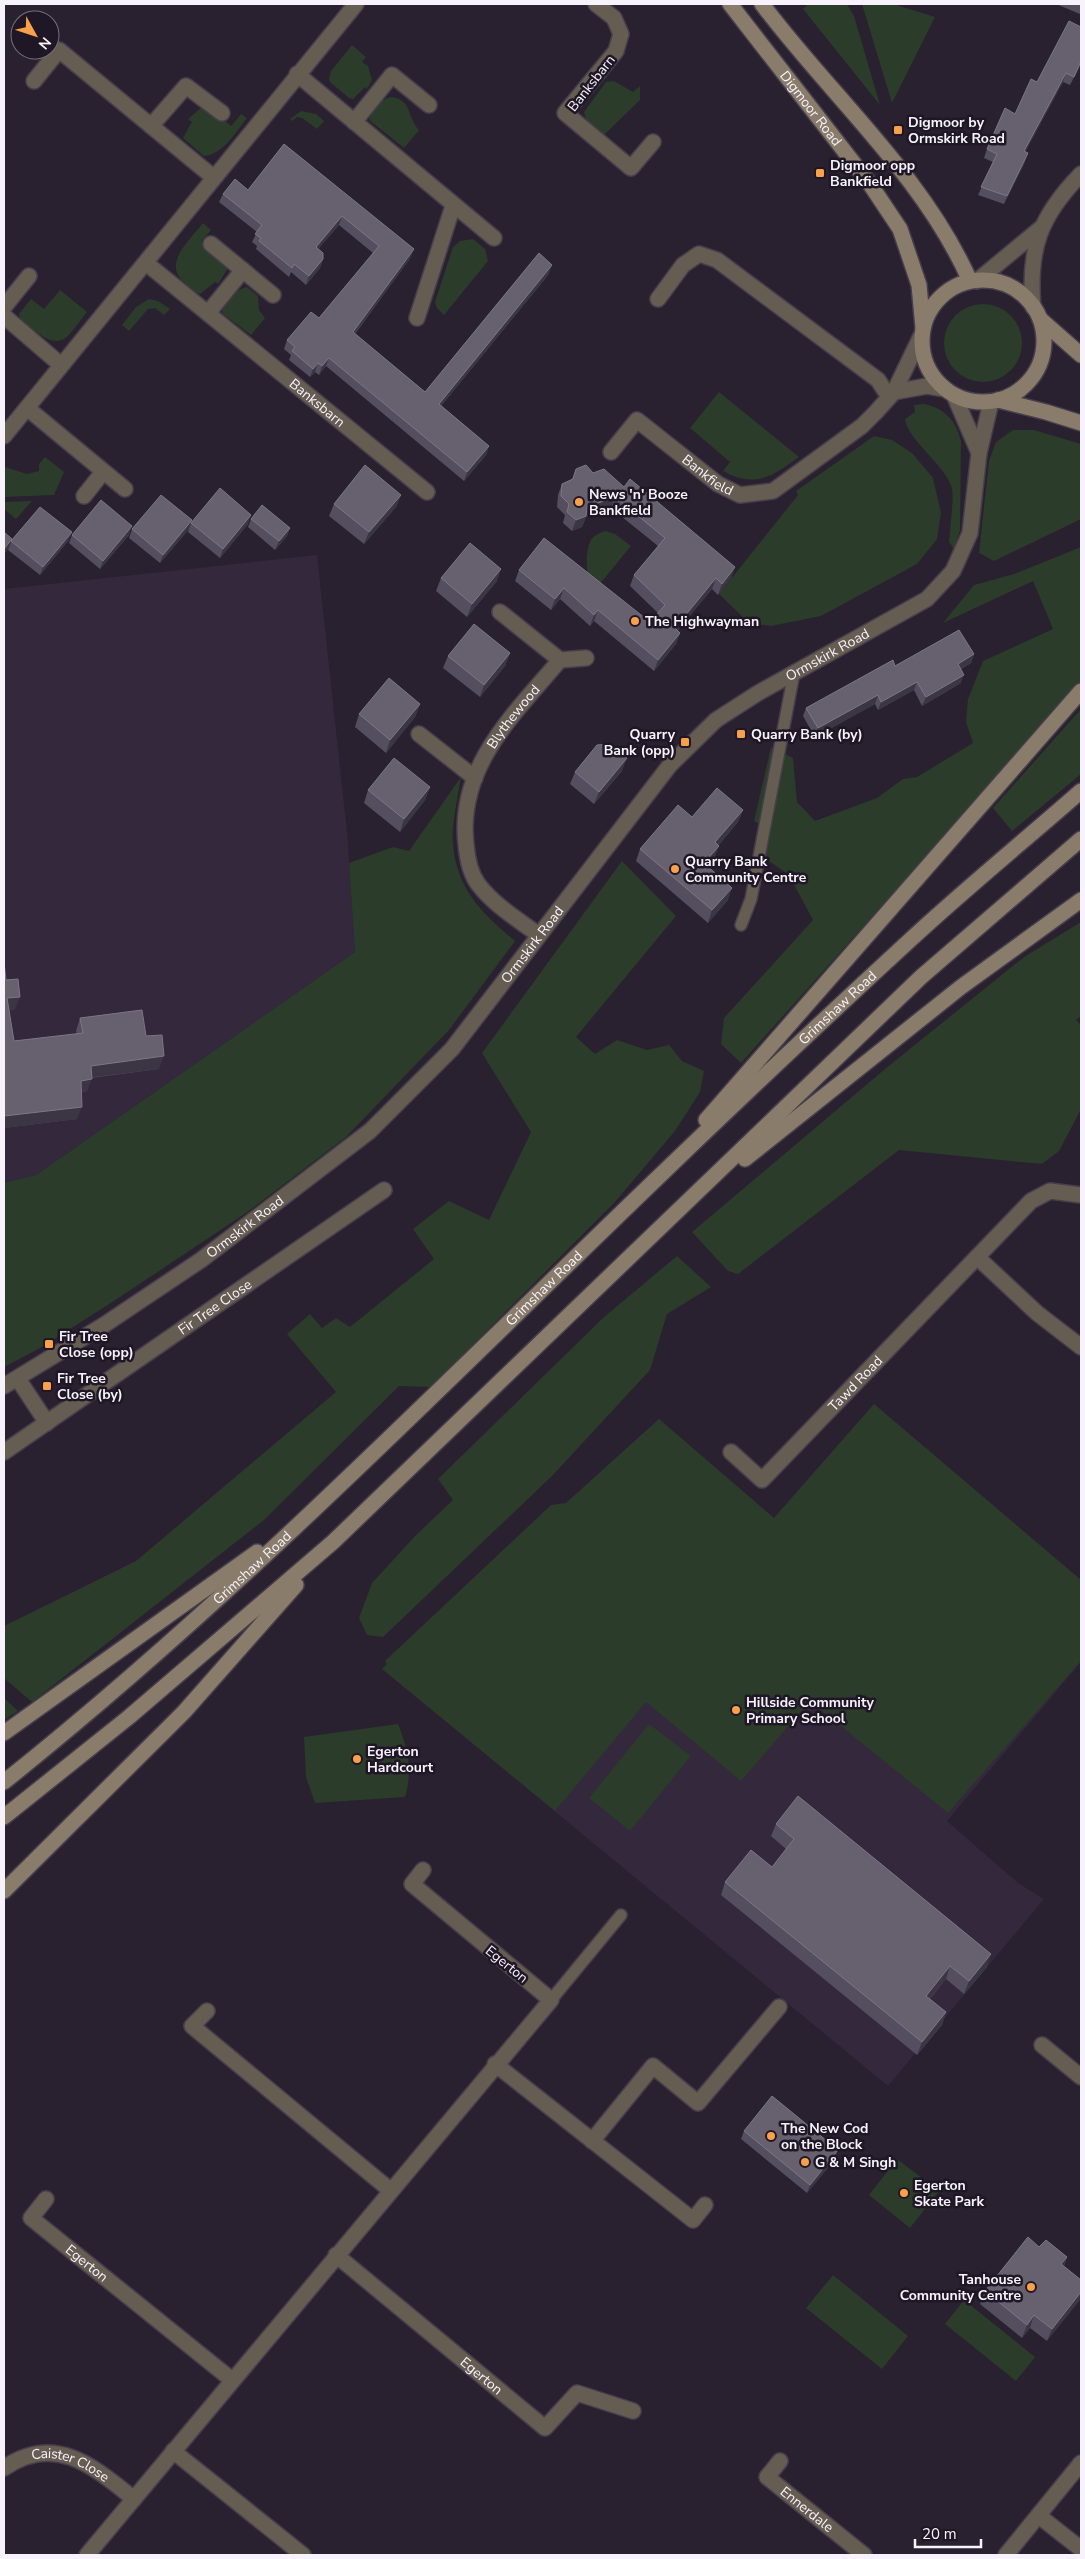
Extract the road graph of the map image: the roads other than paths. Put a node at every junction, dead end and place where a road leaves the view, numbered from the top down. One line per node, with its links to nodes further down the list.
1 (356, 4): 5 (street)
2 (596, 4): 11 (street, Banksbarn)
3 (730, 4): 29 (main road, Digmoor Road)
4 (762, 4): 21 (main road, Digmoor Road)
5 (297, 74): 9 (street); 13 (street)
6 (34, 81): 10 (street)
7 (429, 105): 9 (street)
8 (222, 113): 10 (street)
9 (354, 122): 14 (street)
10 (151, 126): 13 (street)
11 (653, 142)
12 (1081, 174): 15 (street)
13 (213, 177): 18 (street)
14 (454, 206): 16 (street); 28 (street)
15 (1041, 228): 21 (street); 26 (street)
16 (494, 238)
17 (210, 244): 19 (street)
18 (146, 263): 25 (street, Banksbarn); 31 (street)
19 (242, 270): 22 (street); 25 (street)
20 (29, 276): 24 (street)
21 (974, 281): 26 (main road); 29 (main road)
22 (274, 295)
23 (658, 299): 33 (street)
24 (4, 307)
25 (208, 313): 42 (street, Banksbarn)
26 (1036, 313): 30 (main road); 34 (main road)
27 (4, 316): 31 (street)
28 (417, 318)
29 (922, 331): 32 (main road); 33 (street, Bankfield)
30 (1081, 355)
31 (61, 365): 35 (street)
32 (949, 392): 33 (street); 34 (main road); 39 (street, Ormskirk Road)
33 (891, 394): 38 (street, Bankfield)
34 (994, 401): 36 (main road); 39 (street, Ormskirk Road)
35 (27, 408): 37 (street); 40 (street)
36 (1081, 423)
37 (4, 436)
38 (611, 452)
39 (979, 453): 47 (street, Ormskirk Road)
40 (103, 472): 41 (street); 43 (street)
41 (124, 489)
42 (427, 492)
43 (84, 496)
44 (500, 612): 46 (street)
45 (586, 658): 46 (street)
46 (560, 660): 50 (street, Blythewood)
47 (794, 673): 54 (lane); 55 (street, Ormskirk Road)
48 (1081, 691): 56 (main road)
49 (419, 734): 50 (street)
50 (475, 778): 55 (street, Blythewood)
51 (1081, 791): 56 (main road, Grimshaw Road)
52 (1081, 839): 59 (main road)
53 (1081, 900): 59 (main road)
54 (741, 925)
55 (539, 935): 62 (street, Ormskirk Road)
56 (648, 1187): 67 (main road, Grimshaw Road)
57 (384, 1190): 64 (street, Fir Tree Close)
58 (1081, 1195): 60 (street, Tawd Road)
59 (676, 1215): 68 (main road)
60 (977, 1257): 61 (street); 66 (street, Tawd Road)
61 (1081, 1347)
62 (18, 1379): 63 (street, Ormskirk Road); 64 (street)
63 (4, 1386)
64 (47, 1423): 65 (street, Fir Tree Close)
65 (4, 1452)
66 (731, 1452)
67 (311, 1513): 69 (main road); 70 (main road, Grimshaw Road)
68 (333, 1542): 71 (main road); 73 (main road)
69 (4, 1734)
70 (4, 1782)
71 (4, 1816)
72 (423, 1870): 75 (street, Egerton)
73 (4, 1892)
74 (620, 1915): 75 (lane)
75 (551, 2000): 79 (street)
76 (778, 2007): 81 (street)
77 (206, 2011): 82 (street)
78 (1042, 2045): 80 (street)
79 (495, 2064): 81 (street); 82 (street)
80 (1081, 2077)
81 (592, 2141): 84 (street)
82 (390, 2190): 85 (street)
83 (46, 2200): 86 (street, Egerton)
84 (705, 2205)
85 (336, 2255): 86 (street); 87 (street, Egerton)
86 (232, 2380): 88 (street)
87 (633, 2411)
88 (173, 2451): 92 (street); 96 (street)
89 (780, 2461): 97 (street, Ennerdale)
90 (1081, 2463): 93 (street)
91 (4, 2468): 92 (street, Caister Close)
92 (134, 2499): 95 (street)
93 (1040, 2516): 94 (street); 98 (street)
94 (1081, 2549)
95 (87, 2555)
96 (303, 2555)
97 (864, 2555)
98 (1006, 2555)

